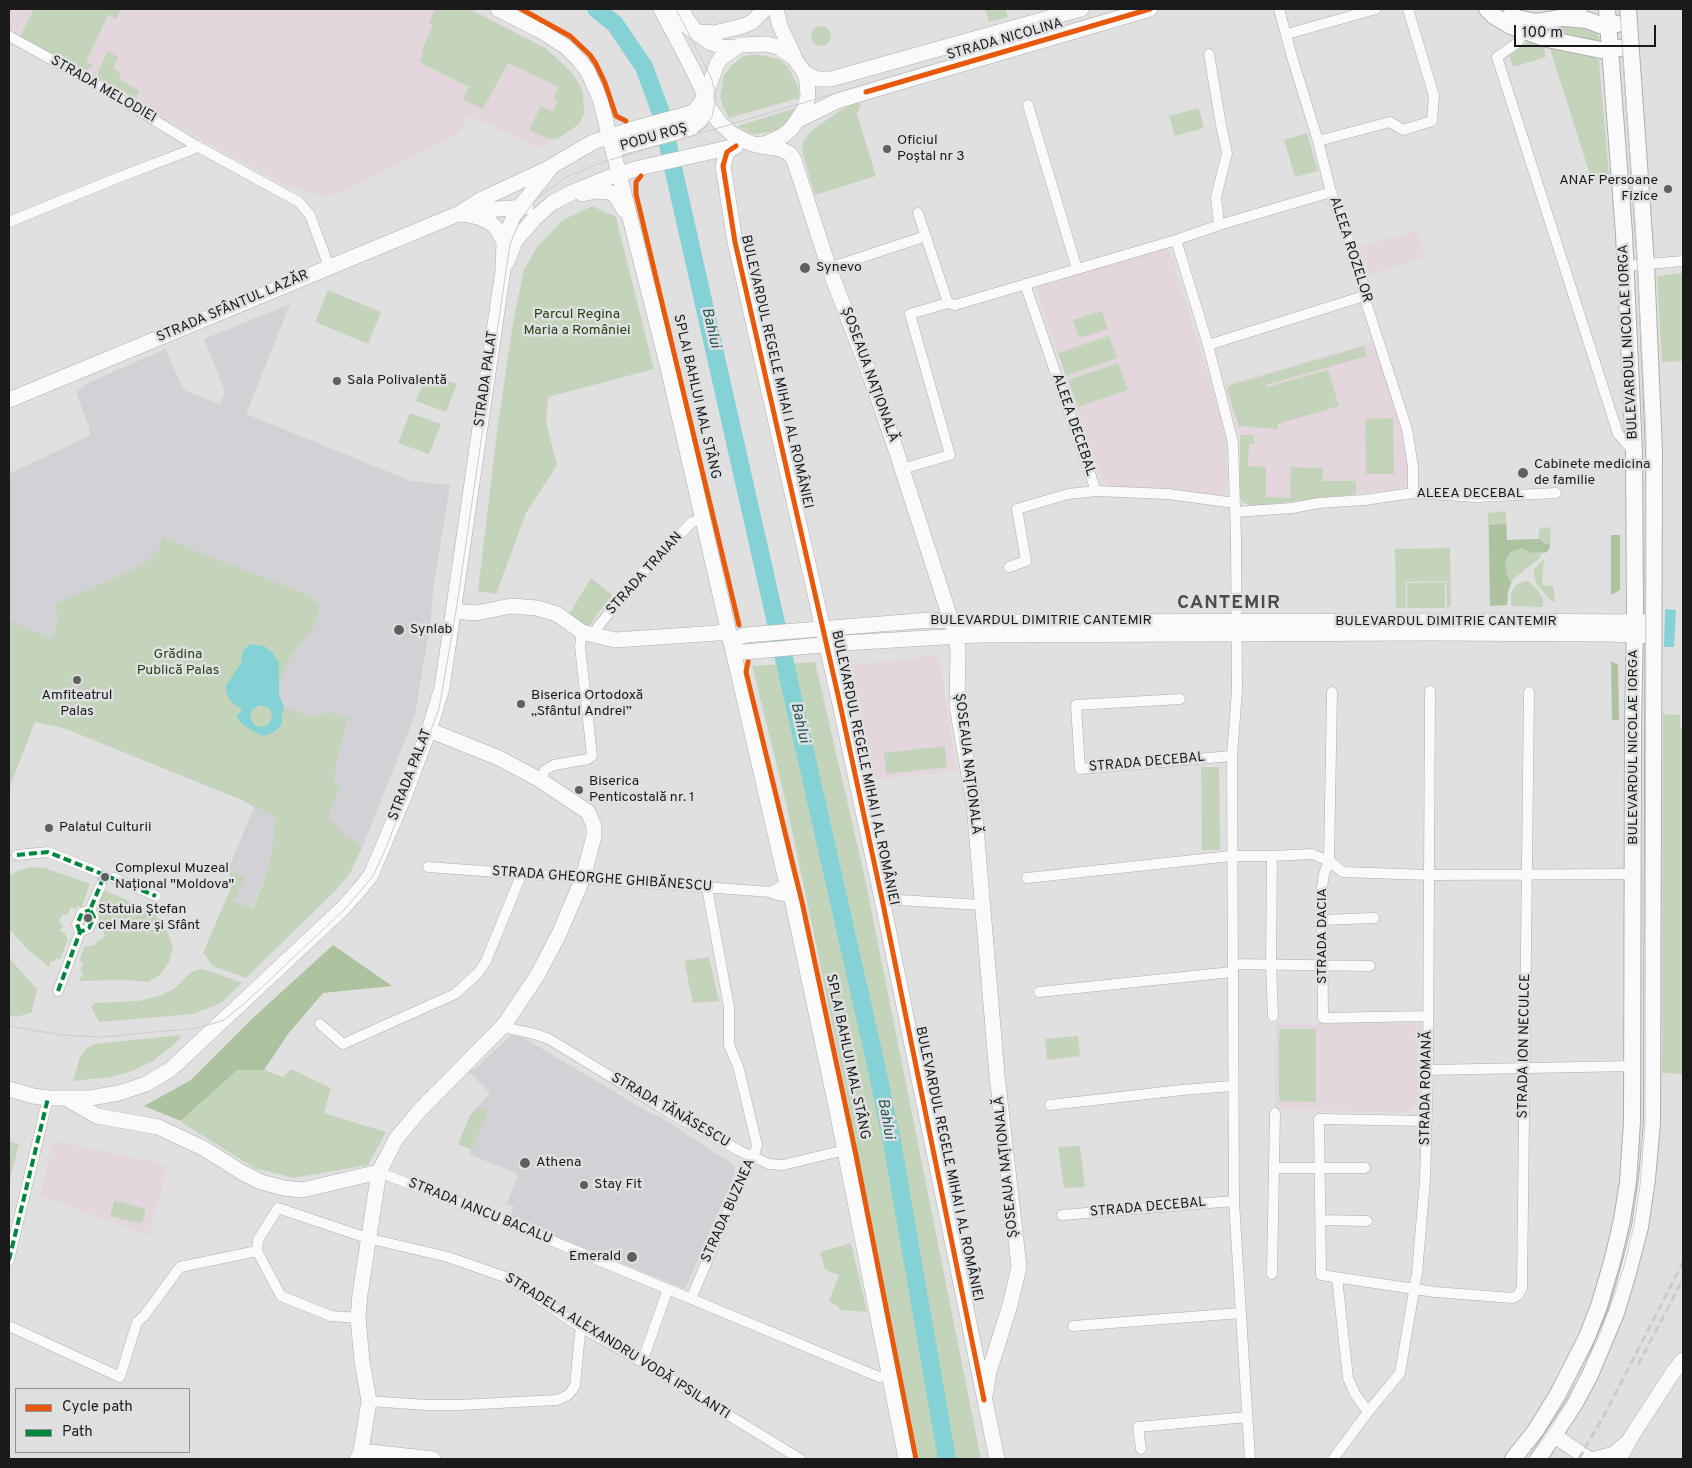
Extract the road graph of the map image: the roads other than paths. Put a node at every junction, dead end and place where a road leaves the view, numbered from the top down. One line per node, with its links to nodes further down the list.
1 (498, 9): 32 (main road)
2 (662, 9): 19 (main road); 28 (main road)
3 (682, 9): 19 (main road)
4 (765, 9): 19 (main road)
5 (769, 9): 22 (main road)
6 (776, 9): 26 (main road)
7 (1081, 9): 27 (main road, STRADA NICOLINA)
8 (1150, 9): 30 (main road, STRADA NICOLINA)
9 (1279, 9): 20 (street, ALEEA ROZELOR)
10 (1376, 9): 20 (street)
11 (1408, 9): 31 (street)
12 (1487, 9): 18 (main road)
13 (1502, 9): 17 (main road)
14 (1579, 9): 17 (main road)
15 (1628, 16): 16 (main road); 25 (main road, BULEVARDUL NICOLAE IORGA)
16 (1608, 17): 17 (main road); 23 (main road, BULEVARDUL NICOLAE IORGA)
17 (1561, 18)
18 (1524, 31): 23 (main road); 60 (street)
19 (696, 32): 22 (main road)
20 (1287, 34): 31 (street, ALEEA ROZELOR)
21 (9, 36): 33 (street, STRADA MELODIEI)
22 (738, 46): 26 (main road); 28 (main road)
23 (1610, 49): 25 (main road); 50 (main road, BULEVARDUL NICOLAE IORGA)
24 (1209, 54): 44 (street)
25 (1631, 55): 49 (main road, BULEVARDUL NICOLAE IORGA)
26 (794, 58): 27 (main road)
27 (804, 72): 30 (main road)
28 (705, 98): 32 (main road, PODU ROȘ); 34 (main road)
29 (1028, 105): 53 (street)
30 (798, 120): 34 (main road)
31 (1318, 141): 37 (street, ALEEA ROZELOR)
32 (612, 142): 35 (main road, STRADA PALAT); 36 (main road)
33 (195, 145): 42 (street); 51 (street, STRADA MELODIEI)
34 (748, 145): 36 (main road, PODU ROȘ); 52 (main road, ȘOSEAUA NAȚIONALĂ); 72 (main road, BULEVARDUL REGELE MIHAI I AL ROMÂNIEI)
35 (552, 166): 39 (main road, STRADA PALAT); 41 (main road, STRADA SFÂNTUL LAZĂR)
36 (619, 174): 38 (main road, STRADA PALAT); 43 (main road)
37 (1331, 192): 44 (street); 56 (street, ALEEA ROZELOR)
38 (556, 200): 39 (main road, STRADA SFÂNTUL LAZĂR); 43 (main road); 54 (main road, STRADA PALAT)
39 (519, 208): 41 (main road, STRADA SFÂNTUL LAZĂR); 47 (main road, STRADA PALAT)
40 (918, 213): 45 (street)
41 (464, 214): 47 (main road); 51 (main road, STRADA SFÂNTUL LAZĂR)
42 (9, 222)
43 (631, 223): 66 (main road)
44 (1219, 225): 46 (street)
45 (926, 236): 52 (street); 57 (street)
46 (1176, 240): 53 (street); 58 (street)
47 (504, 242): 54 (main road, STRADA PALAT)
48 (1683, 261): 49 (street)
49 (1646, 264): 50 (street); 73 (main road, BULEVARDUL NICOLAE IORGA)
50 (1626, 266): 60 (main road, BULEVARDUL NICOLAE IORGA)
51 (329, 267): 59 (main road, STRADA SFÂNTUL LAZĂR)
52 (829, 268): 61 (main road, ȘOSEAUA NAȚIONALĂ)
53 (1077, 269): 55 (street)
54 (503, 270): 68 (main road, STRADA PALAT)
55 (1025, 284): 57 (street); 62 (street, ALEEA DECEBAL)
56 (1364, 296): 58 (street); 63 (street, ALEEA ROZELOR)
57 (948, 303): 61 (street)
58 (1208, 346): 65 (street)
59 (9, 400)
60 (1634, 453): 71 (main road, BULEVARDUL NICOLAE IORGA)
61 (902, 469): 69 (main road, ȘOSEAUA NAȚIONALĂ)
62 (1096, 491): 65 (street, ALEEA DECEBAL); 67 (street)
63 (1413, 493): 64 (street, ALEEA DECEBAL); 65 (street, ALEEA DECEBAL)
64 (1556, 494)
65 (1235, 507): 70 (street)
66 (702, 520): 75 (street, STRADA TRAIAN); 76 (main road)
67 (1009, 567)
68 (453, 611): 75 (main road); 82 (main road, STRADA PALAT)
69 (951, 621): 70 (main road, BULEVARDUL DIMITRIE CANTEMIR); 72 (main road, BULEVARDUL DIMITRIE CANTEMIR); 74 (main road, ȘOSEAUA NAȚIONALĂ)
70 (1236, 628): 71 (main road, BULEVARDUL DIMITRIE CANTEMIR); 74 (main road, BULEVARDUL DIMITRIE CANTEMIR); 83 (street)
71 (1635, 628): 73 (main road, BULEVARDUL DIMITRIE CANTEMIR); 93 (main road, BULEVARDUL NICOLAE IORGA)
72 (822, 629): 76 (main road, BULEVARDUL DIMITRIE CANTEMIR); 77 (main road, BULEVARDUL REGELE MIHAI I AL ROMÂNIEI)
73 (1653, 629): 161 (main road, BULEVARDUL NICOLAE IORGA)
74 (956, 636): 77 (main road, BULEVARDUL DIMITRIE CANTEMIR); 105 (main road, ȘOSEAUA NAȚIONALĂ)
75 (586, 638): 76 (main road); 84 (street)
76 (731, 641): 77 (main road, BULEVARDUL DIMITRIE CANTEMIR); 91 (main road)
77 (826, 645): 104 (main road, BULEVARDUL REGELE MIHAI I AL ROMÂNIEI)
78 (1430, 691): 94 (street, STRADA ROMANĂ)
79 (1332, 692): 88 (street, STRADA DACIA)
80 (1529, 692): 95 (street, STRADA ION NECULCE)
81 (1180, 699): 83 (street, STRADA DECEBAL)
82 (429, 730): 84 (main road); 124 (main road, STRADA PALAT)
83 (1232, 756): 86 (street)
84 (540, 780): 97 (main road)
85 (17, 855): 90 (street)
86 (1231, 856): 87 (street); 98 (street); 111 (street)
87 (1272, 856): 88 (street); 108 (street)
88 (1329, 861): 94 (street); 107 (street, STRADA DACIA)
89 (428, 867): 92 (street, STRADA GHEORGHE GHIBĂNESCU)
90 (98, 872)
91 (784, 872): 101 (street); 103 (main road)
92 (522, 873): 97 (street, STRADA GHEORGHE GHIBĂNESCU); 116 (street)
93 (1633, 874): 95 (street); 118 (main road, BULEVARDUL NICOLAE IORGA)
94 (1429, 875): 95 (street); 115 (street, STRADA ROMANĂ)
95 (1527, 875): 119 (street, STRADA ION NECULCE)
96 (114, 878): 102 (street)
97 (583, 878): 100 (street, STRADA GHEORGHE GHIBĂNESCU); 117 (main road)
98 (1027, 878)
99 (101, 885): 112 (street)
100 (707, 888): 101 (street, STRADA GHEORGHE GHIBĂNESCU); 129 (street, STRADA BUZNEA)
101 (775, 892): 103 (main road)
102 (156, 896)
103 (791, 896): 128 (main road)
104 (882, 899): 105 (street); 157 (main road, BULEVARDUL REGELE MIHAI I AL ROMÂNIEI)
105 (982, 905): 157 (main road, ȘOSEAUA NAȚIONALĂ)
106 (1374, 918): 107 (street)
107 (1322, 920): 109 (street, STRADA DACIA)
108 (1271, 964): 109 (street); 111 (street); 114 (street)
109 (1322, 965): 110 (street); 115 (street, STRADA DACIA)
110 (1370, 966)
111 (1233, 968): 113 (street); 121 (street)
112 (58, 991)
113 (1039, 992)
114 (1273, 1016)
115 (1428, 1016): 120 (street, STRADA ROMANĂ)
116 (320, 1024)
117 (504, 1025): 129 (street, STRADA TĂNĂSESCU); 133 (main road)
118 (1632, 1066): 119 (street); 170 (main road, BULEVARDUL NICOLAE IORGA)
119 (1525, 1069): 120 (street); 146 (street, STRADA ION NECULCE)
120 (1428, 1070): 127 (street, STRADA ROMANĂ)
121 (1234, 1086): 125 (street); 135 (street)
122 (9, 1089): 123 (main road, STRADA PALAT)
123 (48, 1098): 124 (main road, STRADA PALAT); 142 (street)
124 (69, 1100): 134 (main road)
125 (1050, 1105)
126 (1275, 1114): 130 (street)
127 (1427, 1122): 131 (street); 146 (street, STRADA ROMANĂ)
128 (845, 1150): 129 (street, STRADA TĂNĂSESCU); 155 (main road)
129 (753, 1158): 147 (street, STRADA BUZNEA)
130 (1274, 1168): 131 (street); 143 (street)
131 (1320, 1168): 132 (street); 138 (street)
132 (1365, 1168)
133 (379, 1172): 134 (main road); 140 (main road); 145 (street, STRADA IANCU BACALU)
134 (284, 1188): 136 (street)
135 (1234, 1201): 137 (street, STRADA DECEBAL); 148 (street)
136 (278, 1208): 140 (street, STRADELA ALEXANDRU VODĂ IPSILANTI); 141 (street)
137 (1062, 1215)
138 (1321, 1220): 139 (street); 144 (street)
139 (1367, 1221)
140 (367, 1238): 149 (main road); 152 (street, STRADELA ALEXANDRU VODĂ IPSILANTI)
141 (257, 1251): 149 (street); 150 (street)
142 (9, 1260)
143 (1272, 1274)
144 (1337, 1278): 146 (street); 158 (street)
145 (668, 1290): 147 (street, STRADA IANCU BACALU); 154 (street)
146 (1415, 1290): 158 (street, STRADA ROMANĂ)
147 (691, 1298): 155 (street, STRADA IANCU BACALU)
148 (1241, 1313): 151 (street); 159 (street)
149 (358, 1318): 156 (main road)
150 (9, 1326)
151 (1073, 1326)
152 (582, 1328): 154 (street, STRADELA ALEXANDRU VODĂ IPSILANTI); 156 (street)
153 (1683, 1360): 160 (main road)
154 (642, 1362): 165 (street, STRADELA ALEXANDRU VODĂ IPSILANTI)
155 (888, 1375): 166 (main road)
156 (369, 1400): 163 (main road)
157 (984, 1400): 167 (main road, ȘOSEAUA NAȚIONALĂ)
158 (1368, 1412): 169 (street, STRADA ROMANĂ)
159 (1248, 1417): 162 (street); 168 (street)
160 (1633, 1434): 173 (main road); 174 (main road)
161 (1555, 1436): 171 (main road, BULEVARDUL NICOLAE IORGA); 172 (main road)
162 (1140, 1449)
163 (359, 1455): 164 (main road)
164 (433, 1459)
165 (800, 1459)
166 (906, 1459)
167 (997, 1459)
168 (1250, 1459)
169 (1333, 1459)
170 (1513, 1459)
171 (1538, 1459)
172 (1589, 1459)
173 (1595, 1459)
174 (1619, 1459)

